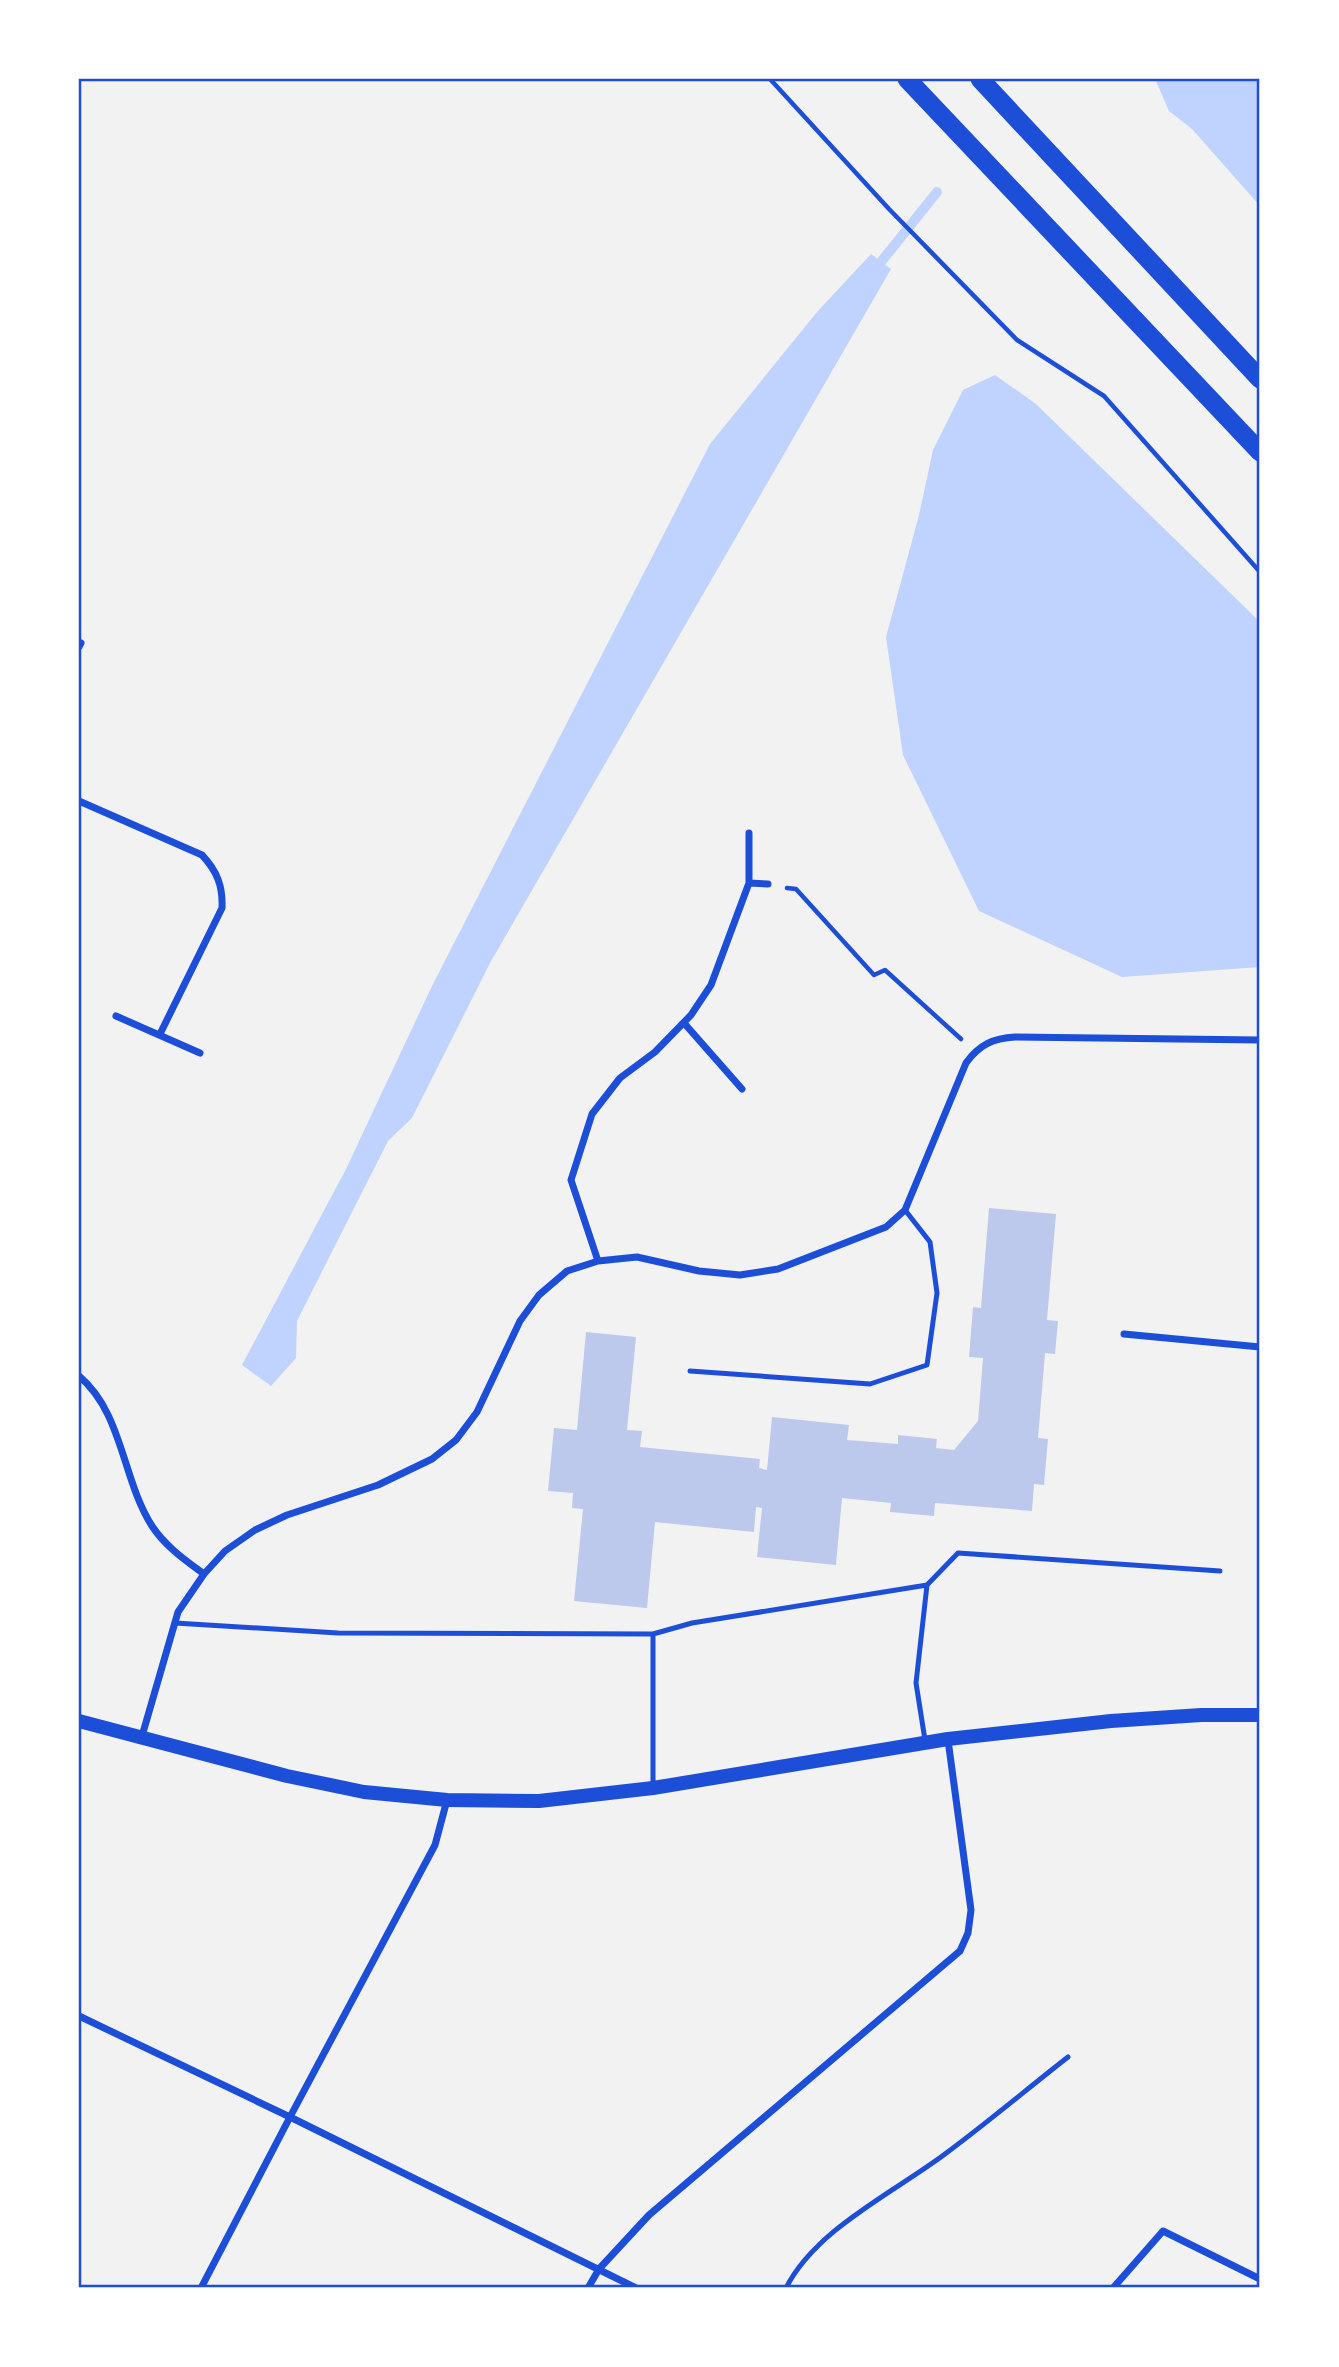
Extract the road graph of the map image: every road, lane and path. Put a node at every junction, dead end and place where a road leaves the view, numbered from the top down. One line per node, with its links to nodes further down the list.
1 (770, 79): 6 (path)
2 (907, 79): 5 (highway)
3 (980, 79): 4 (highway)
4 (1260, 379)
5 (1260, 452)
6 (1260, 572)
7 (79, 801): 13 (street)
8 (749, 833): 9 (street)
9 (749, 883): 10 (street); 12 (street)
10 (768, 884): 15 (path)
11 (116, 1016): 13 (street)
12 (684, 1023): 17 (street); 19 (street)
13 (160, 1034): 16 (street)
14 (1260, 1040): 15 (street)
15 (974, 1051): 18 (street)
16 (200, 1053)
17 (742, 1089)
18 (905, 1210): 19 (street); 22 (lane)
19 (598, 1261): 25 (street)
20 (1124, 1334): 21 (street)
21 (1260, 1347)
22 (690, 1371)
23 (79, 1376): 25 (street)
24 (1220, 1571): 26 (lane)
25 (204, 1574): 27 (street)
26 (928, 1585): 28 (lane); 33 (lane)
27 (175, 1623): 28 (lane); 31 (street)
28 (653, 1634): 34 (lane)
29 (1260, 1715): 32 (main road)
30 (79, 1721): 31 (main road)
31 (142, 1736): 35 (main road)
32 (948, 1739): 33 (main road); 39 (street)
33 (926, 1743): 34 (main road)
34 (653, 1788): 35 (main road)
35 (447, 1800): 38 (street)
36 (79, 2016): 38 (street)
37 (1068, 2057): 44 (lane)
38 (289, 2117): 39 (street); 41 (street)
39 (599, 2269): 42 (street); 43 (street)
40 (1260, 2279): 45 (street)
41 (201, 2288)
42 (588, 2288)
43 (636, 2288)
44 (786, 2288)
45 (1113, 2288)

